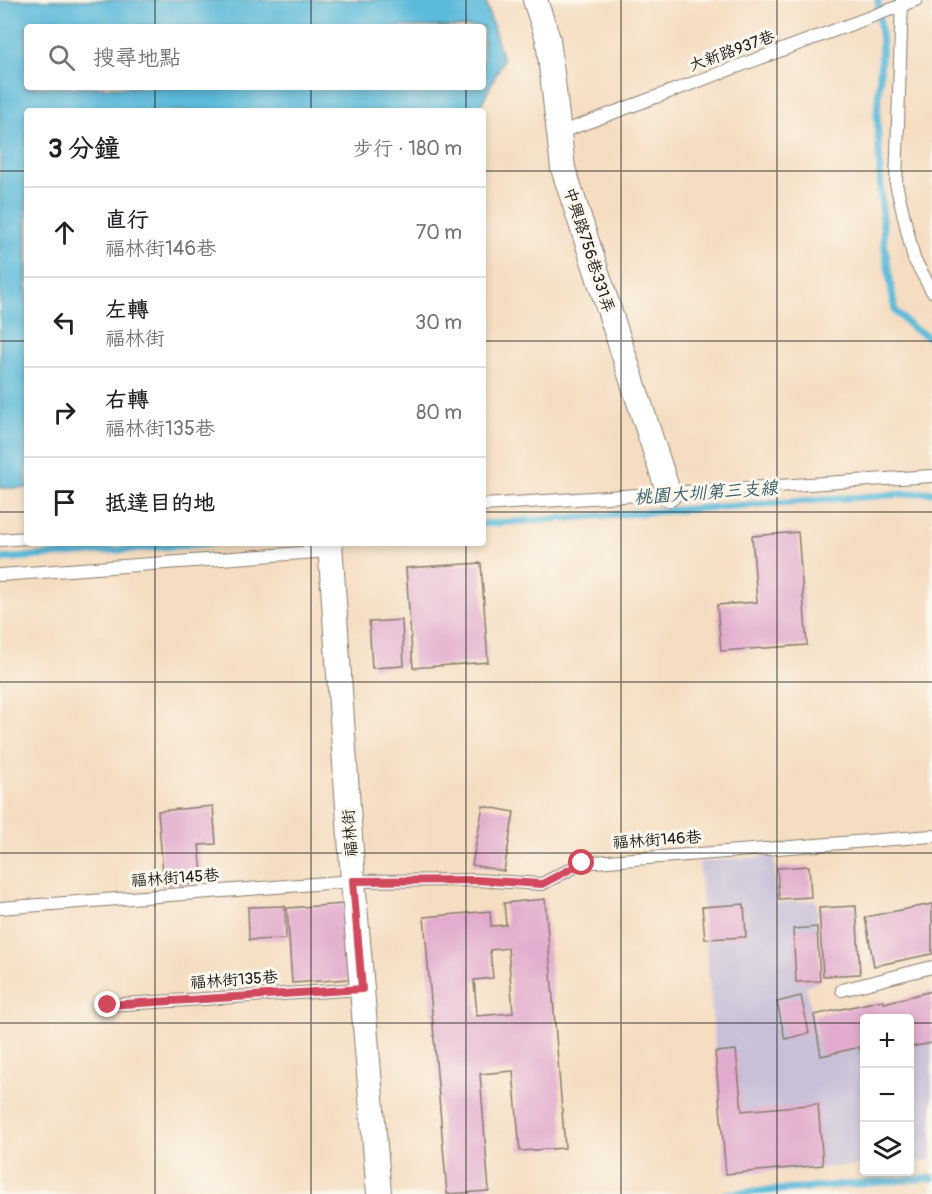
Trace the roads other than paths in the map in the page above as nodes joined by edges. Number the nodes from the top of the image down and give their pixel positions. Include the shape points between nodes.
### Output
1 (536, 0) edge
2 (916, 0) edge
3 (902, 3) edge
4 (559, 133) junction
5 (932, 291) edge
6 (932, 476) edge
7 (669, 494) junction
8 (486, 505) edge
9 (24, 537) edge
10 (0, 540) edge
11 (330, 547) edge
12 (0, 575) edge
13 (932, 837) edge
14 (353, 881) junction
15 (0, 908) edge
16 (932, 967) edge
17 (362, 989) junction
18 (842, 990) dead end
19 (108, 1005) dead end
20 (379, 1194) edge

1 - 4 street, 中興路756巷331弄 via 548,39
2 - 3 lane, 大新路937巷
3 - 4 lane, 大新路937巷
3 - 5 lane via 896,184 914,259
4 - 7 street, 中興路756巷331弄 via 562,168
6 - 7 lane
7 - 8 lane
9 - 10 lane
11 - 12 lane
11 - 14 street, 福林街
13 - 14 lane, 福林街146巷 via 582,863 542,884
14 - 15 lane, 福林街145巷
14 - 17 street, 福林街
16 - 18 lane
17 - 19 lane, 福林街135巷
17 - 20 street, 福林街

